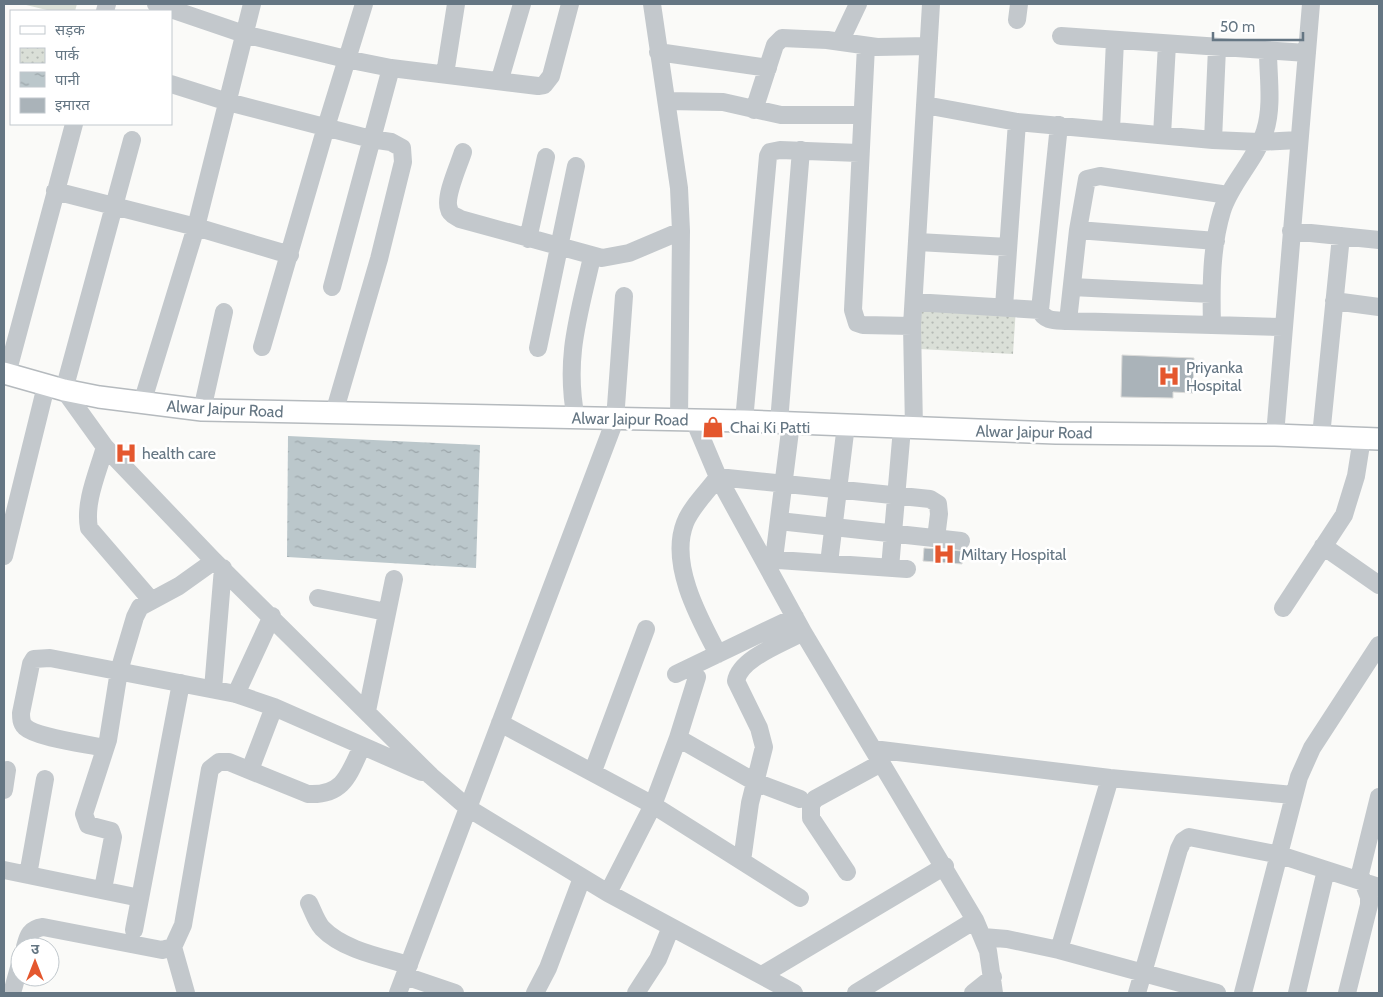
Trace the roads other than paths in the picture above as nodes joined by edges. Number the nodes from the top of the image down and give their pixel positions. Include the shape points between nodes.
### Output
1 (156, 4) edge
2 (252, 4) edge
3 (364, 4) edge
4 (456, 4) edge
5 (522, 4) edge
6 (570, 4) edge
7 (652, 4) edge
8 (858, 4) edge
9 (930, 4) edge
10 (1311, 4) edge
11 (244, 34) junction
12 (1061, 36) dead end
13 (1115, 40) junction
14 (840, 42) junction
15 (1167, 44) junction
16 (866, 46) junction
17 (928, 46) junction
18 (1217, 48) junction
19 (1268, 51) junction
20 (658, 52) junction
21 (1307, 53) junction
22 (346, 59) junction
23 (391, 68) junction
24 (768, 68) junction
25 (445, 74) junction
26 (500, 79) junction
27 (172, 84) edge
28 (228, 102) junction
29 (666, 102) junction
30 (925, 105) junction
31 (754, 110) junction
32 (862, 115) junction
33 (1017, 122) junction
34 (74, 125) edge
35 (1059, 125) junction
36 (326, 127) junction
37 (1111, 130) junction
38 (1162, 135) junction
39 (371, 139) junction
40 (132, 140) dead end
41 (1213, 140) junction
42 (1299, 140) junction
43 (1259, 142) junction
44 (801, 150) junction
45 (463, 152) dead end
46 (860, 153) junction
47 (546, 157) dead end
48 (576, 166) dead end
49 (55, 191) junction
50 (1228, 195) junction
51 (112, 206) junction
52 (196, 227) junction
53 (1078, 230) junction
54 (681, 231) junction
55 (1291, 231) junction
56 (1379, 235) edge
57 (1341, 236) junction
58 (528, 239) junction
59 (1216, 241) junction
60 (918, 242) junction
61 (1008, 247) junction
62 (560, 248) junction
63 (290, 255) junction
64 (592, 257) junction
65 (332, 287) dead end
66 (1072, 287) junction
67 (1211, 294) junction
68 (624, 296) dead end
69 (1334, 301) junction
70 (914, 302) junction
71 (1379, 306) edge
72 (1004, 308) junction
73 (1040, 310) junction
74 (224, 312) dead end
75 (1068, 321) junction
76 (1212, 325) junction
77 (912, 326) junction
78 (1283, 327) junction
79 (262, 348) dead end
80 (538, 348) dead end
81 (5, 373) edge
82 (55, 388) junction
83 (142, 404) junction
84 (202, 410) junction
85 (334, 413) junction
86 (576, 419) junction
87 (615, 420) junction
88 (686, 420) junction
89 (744, 421) junction
90 (785, 423) junction
91 (846, 425) junction
92 (908, 428) junction
93 (1275, 435) junction
94 (1321, 436) junction
95 (1371, 439) edge
96 (105, 447) junction
97 (718, 477) junction
98 (783, 483) junction
99 (838, 488) junction
100 (898, 495) junction
101 (778, 521) junction
102 (833, 527) junction
103 (894, 534) junction
104 (936, 538) junction
105 (961, 541) dead end
106 (1323, 546) junction
107 (4, 556) edge
108 (769, 559) junction
109 (829, 563) junction
110 (219, 564) junction
111 (394, 579) dead end
112 (1379, 585) edge
113 (318, 598) dead end
114 (151, 600) junction
115 (1283, 608) dead end
116 (386, 612) junction
117 (272, 616) junction
118 (799, 625) junction
119 (646, 629) dead end
120 (1379, 645) edge
121 (718, 654) junction
122 (119, 671) junction
123 (676, 674) dead end
124 (697, 677) dead end
125 (181, 683) junction
126 (214, 689) junction
127 (236, 694) junction
128 (274, 707) junction
129 (367, 711) junction
130 (500, 723) junction
131 (678, 738) junction
132 (362, 746) junction
133 (105, 748) junction
134 (877, 756) junction
135 (253, 762) dead end
136 (8, 770) dead end
137 (593, 771) junction
138 (432, 776) junction
139 (1110, 778) junction
140 (45, 779) dead end
141 (755, 782) junction
142 (4, 790) edge
143 (1293, 795) junction
144 (1379, 797) edge
145 (800, 799) dead end
146 (653, 805) junction
147 (468, 808) junction
148 (1375, 828) edge
149 (1280, 855) junction
150 (742, 861) junction
151 (945, 866) junction
152 (4, 870) edge
153 (1326, 870) junction
154 (847, 872) dead end
155 (28, 875) junction
156 (582, 878) junction
157 (1362, 882) junction
158 (1379, 887) edge
159 (103, 890) junction
160 (608, 893) junction
161 (140, 898) junction
162 (800, 898) dead end
163 (309, 903) dead end
164 (975, 920) junction
165 (671, 927) junction
166 (134, 930) dead end
167 (27, 937) edge
168 (983, 937) junction
169 (173, 946) junction
170 (1059, 950) junction
171 (407, 971) junction
172 (1142, 974) junction
173 (762, 975) junction
174 (993, 985) edge
175 (186, 993) edge
176 (398, 993) edge
177 (455, 993) edge
178 (535, 993) edge
179 (636, 993) edge
180 (794, 993) edge
181 (856, 993) edge
182 (973, 993) edge
183 (1137, 993) edge
184 (1217, 993) edge
185 (1243, 993) edge
186 (1296, 993) edge
187 (1347, 993) edge

1 - 11 street
2 - 11 street
3 - 22 street
4 - 25 street
5 - 26 street
6 - 26 street via 547,82 538,86
7 - 20 street
8 - 14 street
9 - 17 street
10 - 21 street
11 - 22 street
11 - 28 street
12 - 13 street
13 - 15 street
13 - 37 street
14 - 16 street
14 - 24 street via 782,38 775,45
15 - 18 street
15 - 38 street
16 - 17 street
16 - 32 street
17 - 30 street
18 - 19 street
18 - 41 street
19 - 21 street
19 - 43 street via 1268,115
20 - 24 street
20 - 29 street
21 - 42 street
22 - 23 street
22 - 36 street
23 - 25 street
23 - 39 street
24 - 31 street
25 - 26 street
27 - 28 street
28 - 36 street
28 - 52 street
29 - 31 street via 723,102
29 - 54 street via 677,168
30 - 33 street
30 - 60 street
31 - 32 street via 780,114
32 - 46 street
33 - 35 street
33 - 61 street
34 - 49 street
35 - 37 street
35 - 73 street
36 - 39 street
36 - 63 street
37 - 38 street
38 - 41 street
39 - 65 street
39 - 85 street via 398,144 402,148 403,162 379,259
40 - 51 street
41 - 43 street
42 - 43 street
42 - 55 street
43 - 50 street
44 - 46 street
44 - 89 street via 775,150 768,156
44 - 90 street
45 - 58 street via 448,209 452,214
46 - 77 street via 855,319 863,325
47 - 58 street
48 - 62 street
49 - 51 street
49 - 81 street
50 - 53 street via 1092,176 1085,183
50 - 59 street
51 - 52 street
51 - 82 street
52 - 63 street
52 - 83 street
53 - 59 street
53 - 66 street
54 - 64 street via 622,256
54 - 88 street
55 - 57 street
55 - 78 street
56 - 57 street
57 - 69 street
58 - 62 street
59 - 67 street
60 - 61 street
60 - 70 street
61 - 72 street
62 - 64 street
62 - 80 street
63 - 79 street
64 - 86 street via 571,351 571,396
66 - 67 street
66 - 75 street
67 - 76 street
68 - 87 street
69 - 71 street
69 - 94 street
70 - 72 street
70 - 77 street
72 - 73 street
73 - 75 street via 1047,319
74 - 84 street
75 - 76 street
76 - 78 street
77 - 92 street
78 - 93 street
81 - 82 main road, Alwar Jaipur Road
82 - 83 main road, Alwar Jaipur Road
82 - 96 street
82 - 107 street
83 - 84 main road, Alwar Jaipur Road
84 - 85 main road, Alwar Jaipur Road
85 - 86 main road, Alwar Jaipur Road
86 - 87 main road, Alwar Jaipur Road
87 - 88 main road, Alwar Jaipur Road
87 - 130 street
88 - 89 main road, Alwar Jaipur Road
88 - 97 street
89 - 90 main road, Alwar Jaipur Road
90 - 91 main road, Alwar Jaipur Road
90 - 98 street
91 - 92 main road, Alwar Jaipur Road
91 - 99 street
92 - 93 main road, Alwar Jaipur Road
92 - 100 street
93 - 94 main road, Alwar Jaipur Road
94 - 95 main road, Alwar Jaipur Road
95 - 106 street via 1344,515
96 - 110 street
96 - 114 street via 90,500 89,528
97 - 98 street
97 - 108 street
97 - 121 street via 685,522 680,538 691,598
98 - 99 street
98 - 101 street
99 - 100 street
99 - 102 street
100 - 103 street
100 - 104 street via 930,499 938,504
101 - 102 street
101 - 108 street
102 - 103 street
102 - 109 street
103 - 104 street
103 - 109 street via 899,568
104 - 105 street
106 - 112 street
106 - 115 street
108 - 109 street
108 - 118 street
110 - 114 street
110 - 117 street
110 - 126 street
111 - 116 street
113 - 116 street
114 - 122 street via 140,607 135,617
116 - 129 street
117 - 127 street
117 - 129 street
118 - 121 street
118 - 134 street
118 - 141 street via 737,672 736,681 759,728 764,747
119 - 137 street
120 - 143 street via 1312,748
121 - 123 street
122 - 125 street
122 - 133 street
122 - 133 street via 50,658 34,659 21,712 24,727 32,731
124 - 131 street
125 - 126 street
125 - 161 street
126 - 127 street
127 - 128 street
128 - 132 street
128 - 135 street
129 - 138 street
130 - 137 street
130 - 147 street
131 - 141 street
131 - 146 street
132 - 138 street
132 - 169 street via 342,785 322,795 308,794 229,762 218,762 210,769 183,925
133 - 159 street via 84,814 88,825 111,831
134 - 139 street
134 - 151 street
134 - 154 street via 811,804 811,818
136 - 142 street
137 - 146 street
138 - 147 street
139 - 143 street
139 - 170 street
140 - 155 street
141 - 145 street
141 - 150 street
143 - 149 street
144 - 148 street
146 - 150 street
146 - 160 street
147 - 156 street
147 - 171 street
148 - 157 street via 1362,863
149 - 153 street
149 - 172 street via 1196,837 1182,841
149 - 185 street
150 - 162 street
151 - 164 street
151 - 173 street
152 - 155 street
153 - 157 street
153 - 186 street
155 - 159 street
156 - 160 street
156 - 178 street via 548,968
157 - 158 street
157 - 187 street via 1369,904
159 - 161 street
160 - 165 street
161 - 166 street
163 - 171 street via 322,928 332,935
164 - 168 street
164 - 181 street
165 - 173 street
165 - 179 street via 658,959
167 - 169 street via 34,928 43,927 162,950
168 - 170 street
168 - 174 street
169 - 175 street
170 - 172 street
171 - 176 street
171 - 177 street
172 - 183 street
172 - 184 street
173 - 180 street
174 - 182 street

